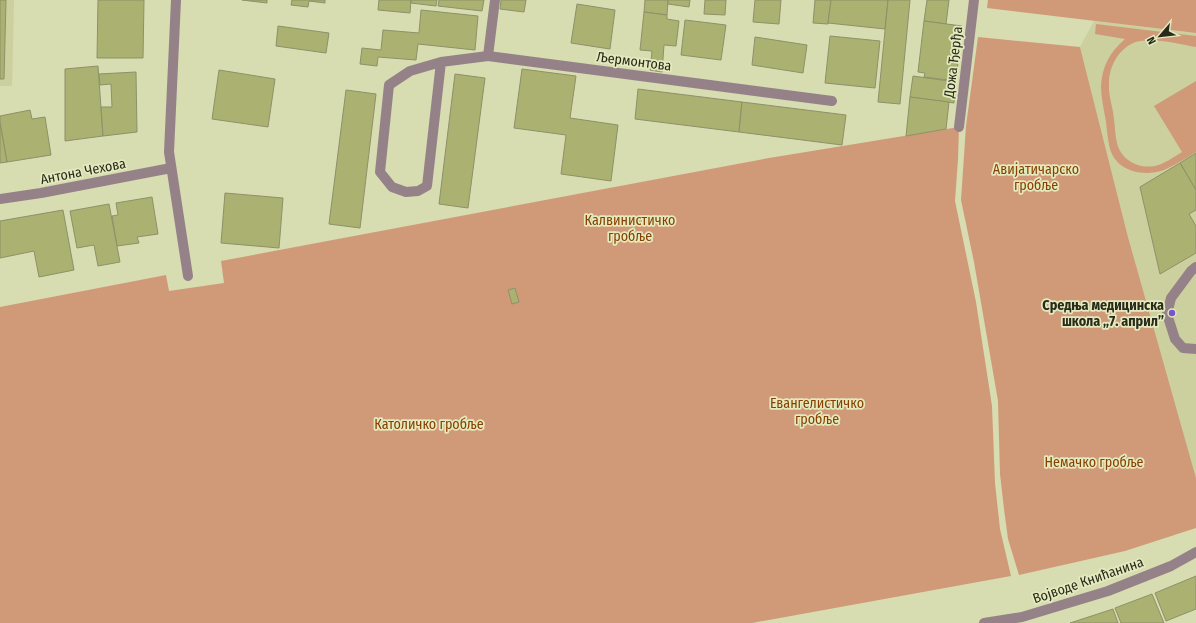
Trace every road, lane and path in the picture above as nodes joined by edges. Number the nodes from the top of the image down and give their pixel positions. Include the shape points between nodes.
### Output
1 (176, 0) edge
2 (495, 0) edge
3 (974, 0) edge
4 (488, 56) junction
5 (441, 62) junction
6 (832, 101) dead end
7 (959, 127) dead end
8 (171, 168) junction
9 (0, 199) edge
10 (1196, 267) edge
11 (188, 276) dead end
12 (1196, 349) edge
13 (1196, 552) edge
14 (1023, 620) edge
15 (984, 623) edge

1 - 8 street via 169,152
2 - 4 street
3 - 7 street, Дожа Ђерђа
4 - 5 street, Љермонтова
4 - 6 street, Љермонтова
5 - 5 street, Љермонтова via 410,71 388,85 380,172 392,187 406,192 418,191 427,186
8 - 9 street, Антона Чехова
8 - 11 street
10 - 12 street via 1171,298 1167,314 1175,339 1183,348
13 - 14 street, Војводе Книћанина via 1171,566 1108,591
14 - 15 street, Војводе Книћанина

